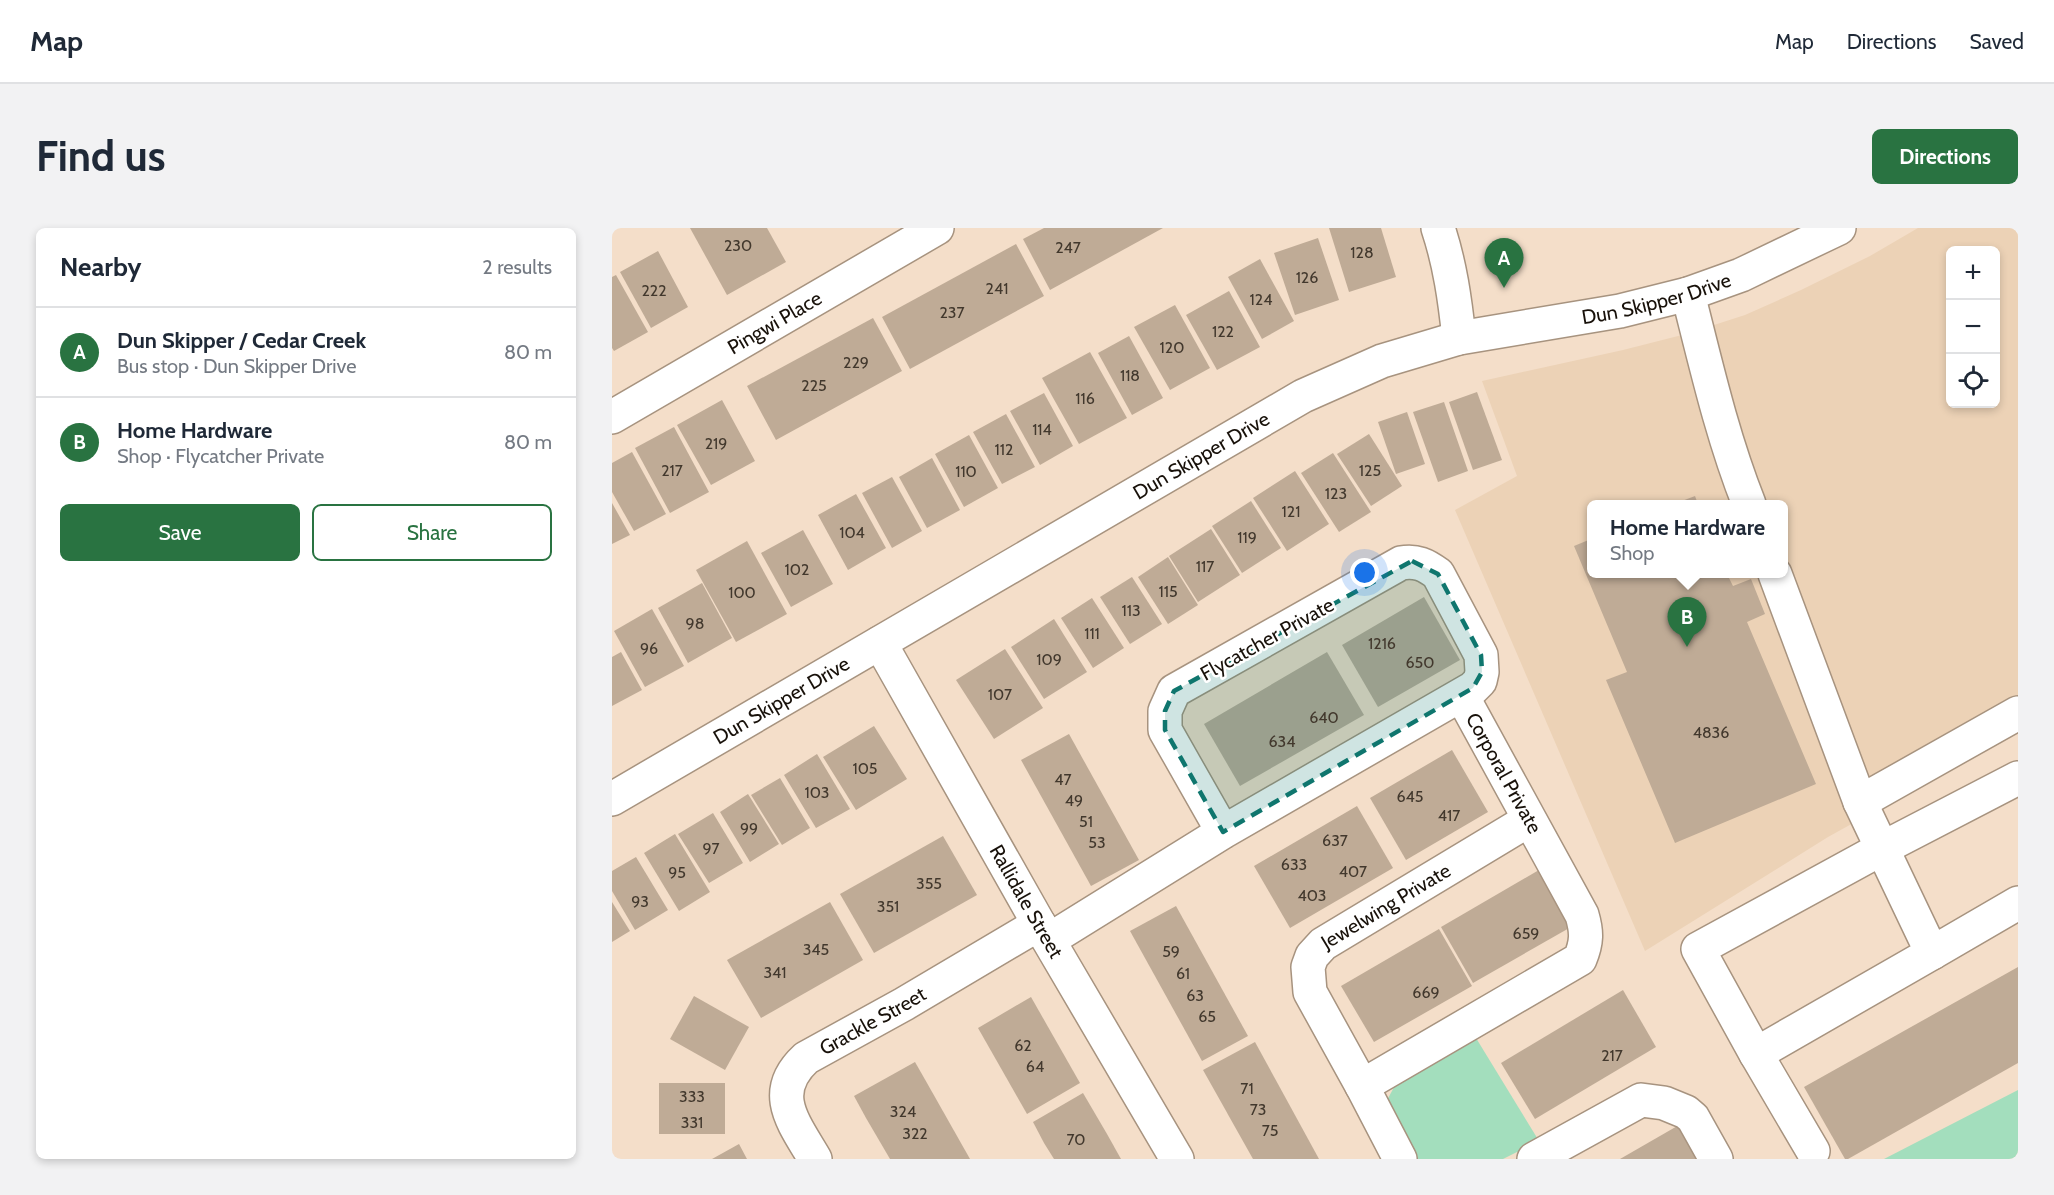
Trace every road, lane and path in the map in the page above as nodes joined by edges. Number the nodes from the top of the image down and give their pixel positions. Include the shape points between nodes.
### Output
1 (937, 228) edge
2 (1438, 228) edge
3 (1839, 228) edge
4 (1688, 294) junction
5 (1458, 338) junction
6 (612, 417) edge
7 (1747, 500) edge
8 (1777, 578) edge
9 (880, 643) junction
10 (1462, 696) junction
11 (2018, 713) edge
12 (2018, 778) edge
13 (612, 799) edge
14 (1860, 802) junction
15 (1529, 820) junction
16 (1223, 832) junction
17 (1881, 849) junction
18 (2018, 903) edge
19 (1044, 932) junction
20 (1932, 953) junction
21 (1756, 1054) junction
22 (1362, 1086) junction
23 (1814, 1151) dead end
24 (1395, 1158) edge
25 (815, 1159) edge
26 (1177, 1159) edge
27 (1534, 1159) edge
28 (1716, 1159) edge

1 - 6 street, Pingwi Place
2 - 5 street via 1446,254
3 - 4 street, Dun Skipper Drive via 1741,275
4 - 5 street, Dun Skipper Drive via 1620,311
4 - 7 street via 1717,407
5 - 9 street, Dun Skipper Drive via 1382,361 1303,396
8 - 14 street
9 - 13 street, Dun Skipper Drive
9 - 19 street, Rallidale Street
10 - 15 street, Corporal Private
10 - 16 street, Corporal Private
10 - 16 street, Flycatcher Private via 1480,681 1481,655 1438,574 1412,561 1401,563 1174,691 1165,711 1165,730
11 - 14 street
12 - 17 street
14 - 17 street
15 - 22 street, Jewelwing Private via 1323,944 1312,956 1308,967 1310,992
15 - 22 street, Corporal Private via 1582,915 1587,940 1580,959
16 - 19 street, Corporal Private
17 - 20 street
17 - 21 street via 1698,949
18 - 20 street
19 - 25 street, Grackle Street via 904,1004 806,1058 795,1068 786,1100
19 - 26 street, Rallidale Street
20 - 21 street
21 - 23 street
22 - 24 street, Jewelwing Private
27 - 28 street via 1641,1100 1664,1103 1686,1112

